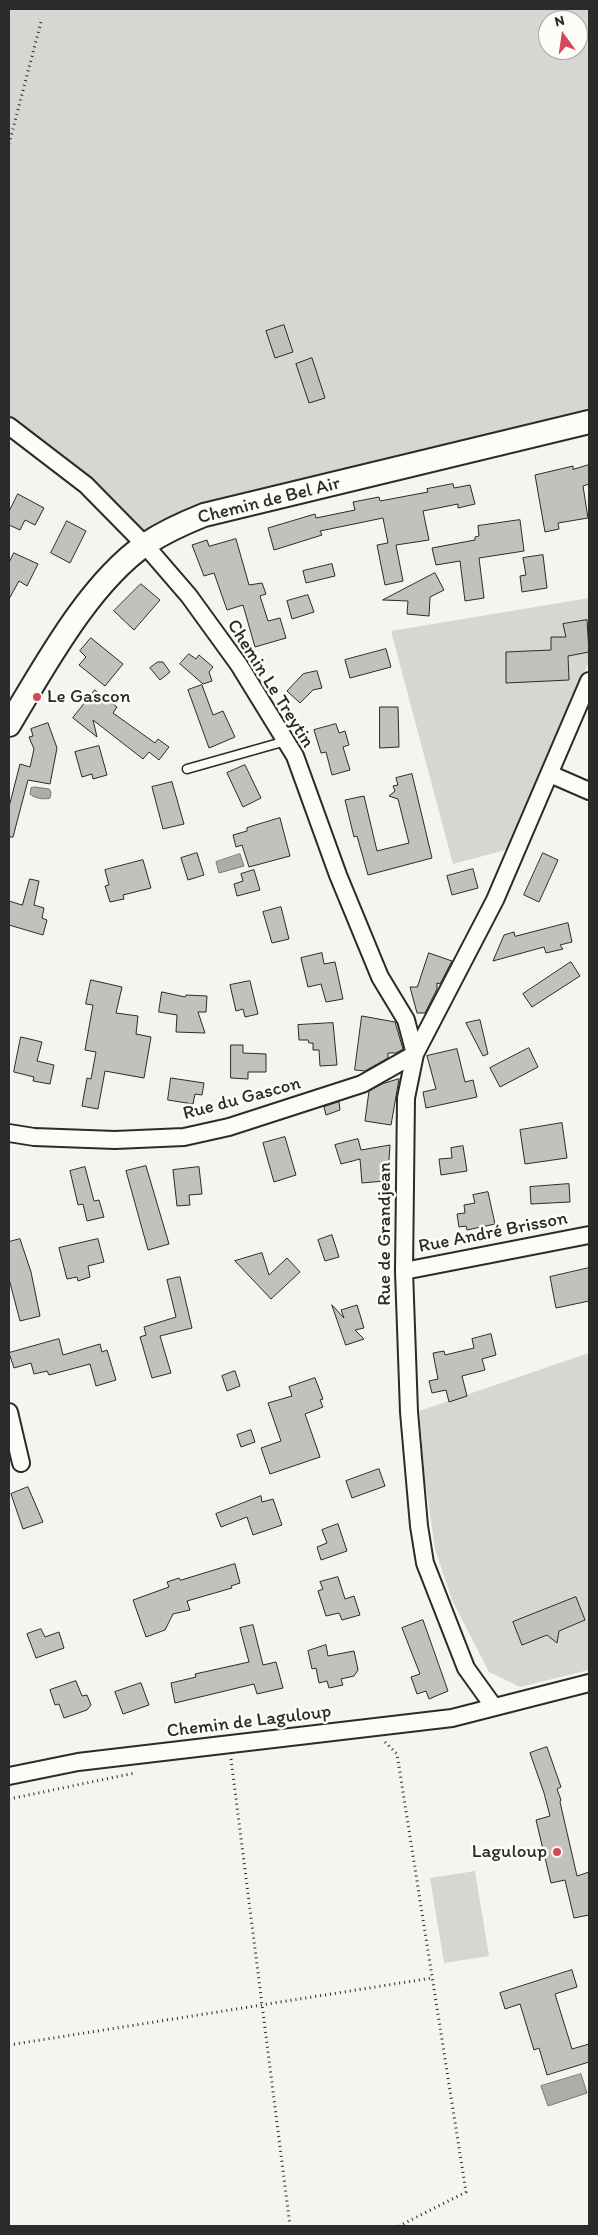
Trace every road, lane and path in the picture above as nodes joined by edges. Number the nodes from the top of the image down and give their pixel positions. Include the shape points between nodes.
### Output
1 (41, 22) dead end
2 (9, 144) edge
3 (589, 422) edge
4 (9, 426) edge
5 (145, 544) junction
6 (589, 681) edge
7 (9, 725) edge
8 (286, 742) junction
9 (187, 769) dead end
10 (550, 774) junction
11 (589, 791) edge
12 (415, 1054) junction
13 (9, 1133) edge
14 (589, 1235) edge
15 (404, 1271) junction
16 (9, 1412) edge
17 (21, 1463) dead end
18 (589, 1683) edge
19 (494, 1707) junction
20 (375, 1743) dead end
21 (241, 1758) dead end
22 (231, 1759) junction
23 (223, 1760) dead end
24 (143, 1771) dead end
25 (9, 1776) edge
26 (9, 1799) edge
27 (432, 1978) junction
28 (264, 2005) junction
29 (9, 2045) edge
30 (290, 2226) edge
31 (399, 2226) edge

1 - 2 path
3 - 5 street, Chemin de Bel Air via 204,515
4 - 5 street, Chemin Le Treytin via 86,485
5 - 7 street, Chemin de Bel Air via 114,573 70,626
5 - 8 street, Chemin Le Treytin via 189,596
6 - 10 street, Rue de Grandjean
8 - 9 lane
8 - 12 street, Chemin Le Treytin via 380,977 406,1020
10 - 11 street
10 - 12 street, Rue de Grandjean via 495,900
12 - 13 street, Rue du Gascon via 362,1084 229,1128 184,1136 115,1140
12 - 15 street, Rue de Grandjean via 406,1098
14 - 15 street, Rue André Brisson
15 - 19 street, Rue de Grandjean via 409,1412 425,1563 466,1668
16 - 17 street
18 - 19 street, Chemin de Laguloup
19 - 25 street, Chemin de Laguloup via 452,1718 78,1762
20 - 27 path via 385,1742 397,1754
21 - 22 path
22 - 23 path
22 - 28 path
24 - 26 path
27 - 28 path
27 - 31 path via 466,2192
28 - 29 path
28 - 30 path

